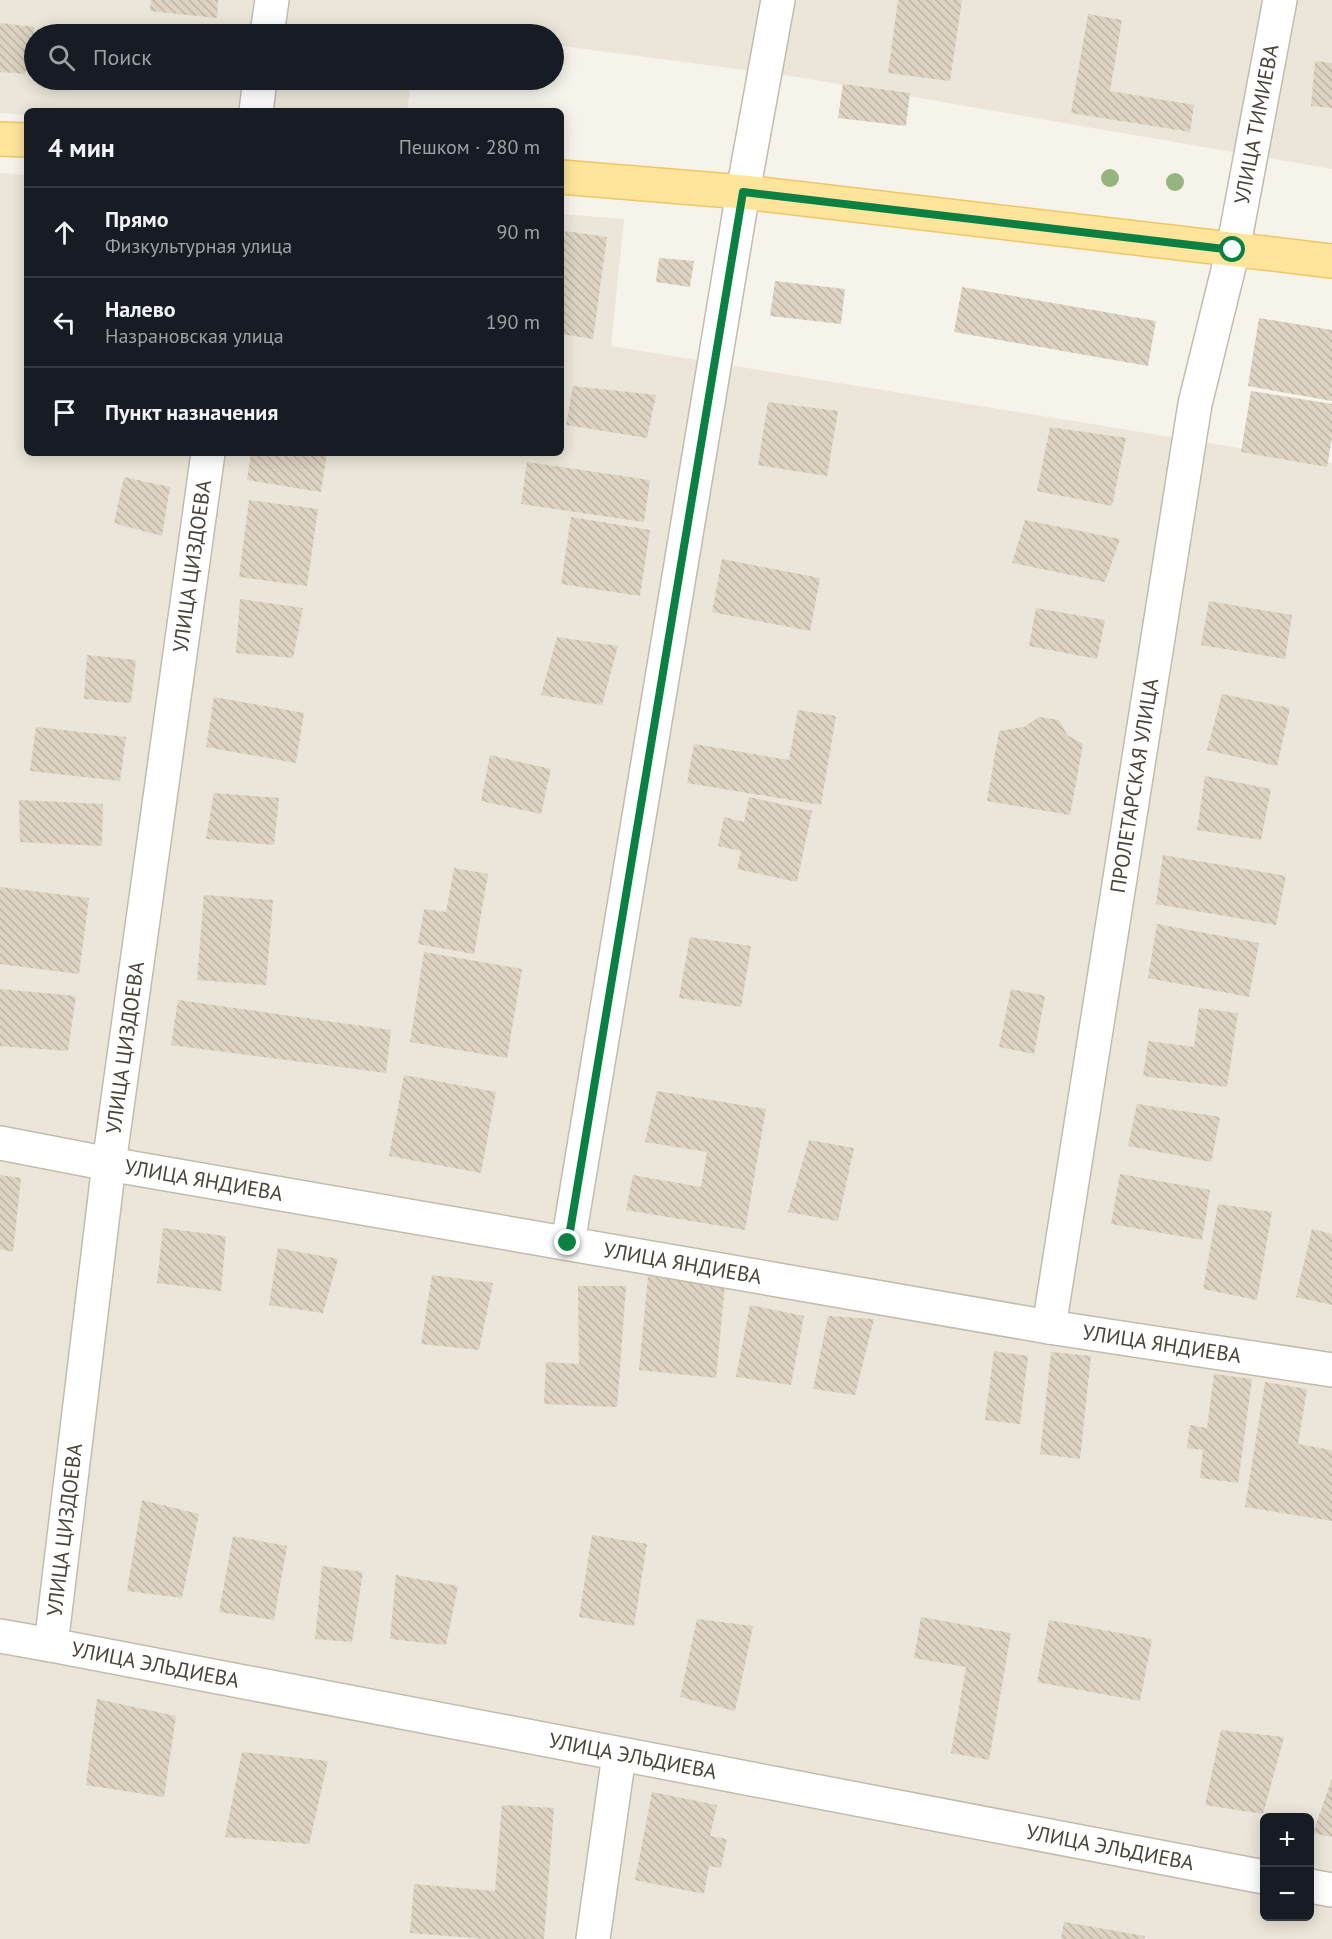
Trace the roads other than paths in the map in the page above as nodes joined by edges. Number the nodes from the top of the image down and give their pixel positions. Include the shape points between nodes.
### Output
1 (272, 0) edge
2 (777, 0) edge
3 (1280, 0) edge
4 (268, 24) edge
5 (259, 90) edge
6 (256, 108) edge
7 (0, 139) edge
8 (24, 140) edge
9 (564, 177) edge
10 (743, 192) junction
11 (1233, 250) junction
12 (1332, 261) edge
13 (208, 456) edge
14 (0, 1143) edge
15 (109, 1164) junction
16 (568, 1243) junction
17 (1049, 1326) junction
18 (1332, 1370) edge
19 (0, 1636) edge
20 (51, 1645) junction
21 (619, 1755) junction
22 (1260, 1876) edge
23 (1314, 1887) edge
24 (1332, 1890) edge
25 (593, 1939) edge

1 - 4 street
2 - 10 street
3 - 11 street, УЛИЦА ТИМИЕВА
5 - 6 street
7 - 8 main road
9 - 10 main road
10 - 11 main road
10 - 16 street
11 - 12 main road
11 - 17 street, ПРОЛЕТАРСКАЯ УЛИЦА via 1195,404
13 - 15 street, УЛИЦА ЦИЗДОЕВА
14 - 15 street, УЛИЦА ЯНДИЕВА
15 - 16 street, УЛИЦА ЯНДИЕВА
15 - 20 street, УЛИЦА ЦИЗДОЕВА
16 - 17 street, УЛИЦА ЯНДИЕВА
17 - 18 street, УЛИЦА ЯНДИЕВА
19 - 20 street, УЛИЦА ЭЛЬДИЕВА
20 - 21 street, УЛИЦА ЭЛЬДИЕВА
21 - 22 street, УЛИЦА ЭЛЬДИЕВА
21 - 25 street
23 - 24 street

